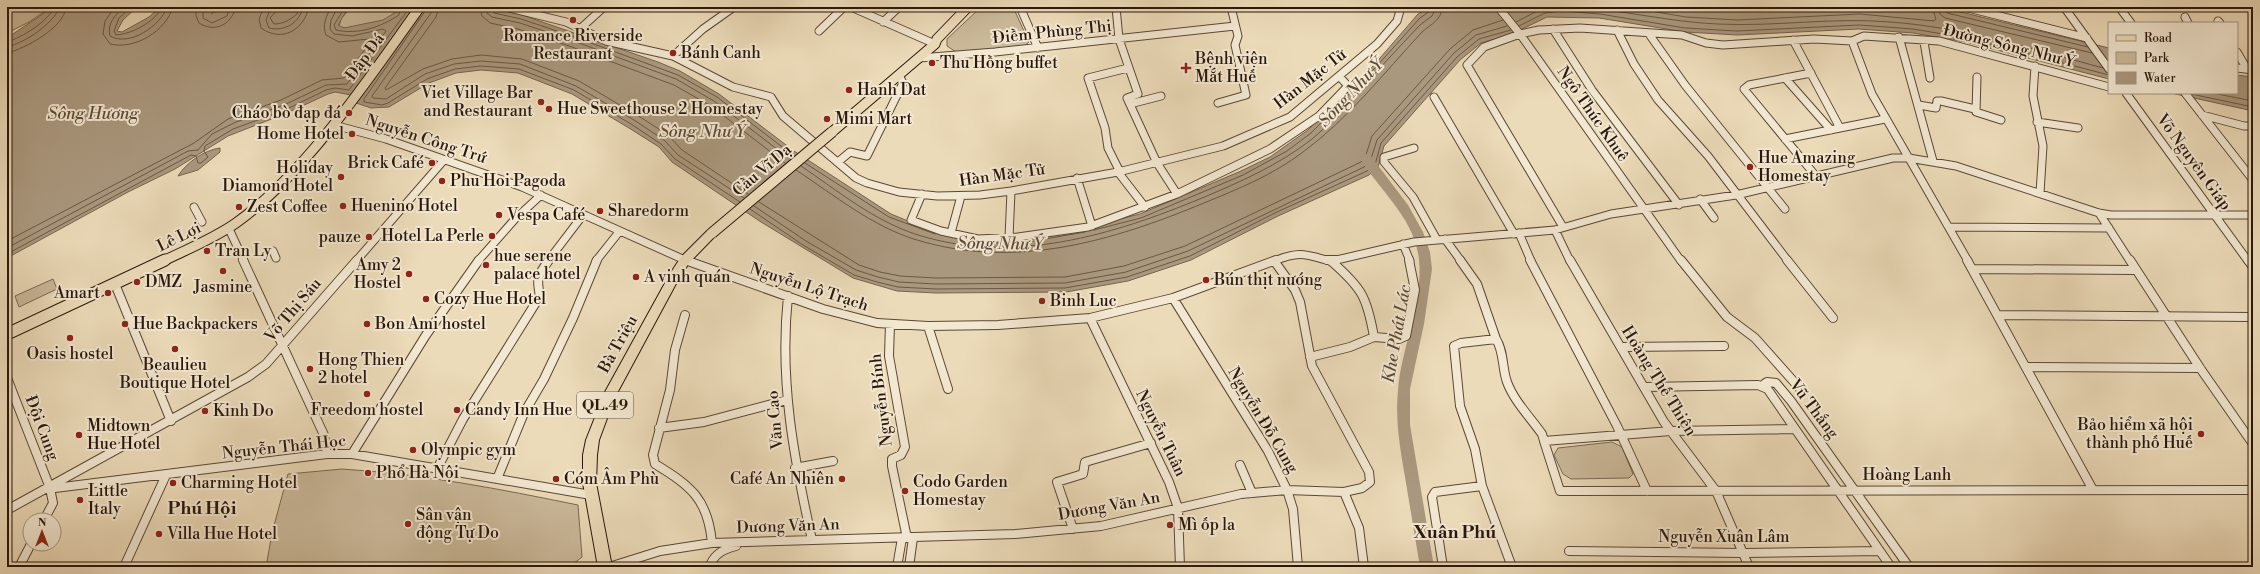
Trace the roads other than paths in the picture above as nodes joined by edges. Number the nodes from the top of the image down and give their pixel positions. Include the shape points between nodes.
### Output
1 (420, 7) edge
2 (505, 7) edge
3 (604, 7) edge
4 (734, 7) edge
5 (844, 7) edge
6 (851, 7) edge
7 (900, 7) edge
8 (968, 7) edge
9 (976, 7) edge
10 (1020, 7) edge
11 (1116, 7) edge
12 (1231, 7) edge
13 (1401, 7) edge
14 (1498, 7) edge
15 (1964, 7) edge
16 (2064, 7) edge
17 (2118, 7) edge
18 (883, 22) junction
19 (2130, 22) edge
20 (1235, 26) junction
21 (581, 28) junction
22 (1553, 29) junction
23 (1617, 30) junction
24 (819, 31) dead end
25 (1519, 33) junction
26 (1649, 34) junction
27 (1900, 37) junction
28 (1119, 39) junction
29 (1793, 40) junction
30 (2088, 40) junction
31 (1852, 41) junction
32 (1924, 42) junction
33 (935, 44) junction
34 (1038, 48) junction
35 (2238, 53) edge
36 (674, 56) junction
37 (919, 58) junction
38 (2035, 66) junction
39 (1128, 68) junction
40 (2108, 68) edge
41 (2238, 68) edge
42 (2250, 70) edge
43 (1811, 73) junction
44 (899, 75) junction
45 (1340, 76) junction
46 (1977, 77) dead end
47 (1785, 78) junction
48 (1930, 78) dead end
49 (2108, 86) edge
50 (2127, 94) edge
51 (2186, 94) edge
52 (1161, 96) dead end
53 (1434, 97) dead end
54 (1128, 101) junction
55 (1218, 103) dead end
56 (1919, 105) junction
57 (1975, 109) junction
58 (2202, 115) junction
59 (1885, 119) junction
60 (2000, 120) dead end
61 (2037, 122) junction
62 (334, 124) junction
63 (2253, 126) edge
64 (1840, 128) junction
65 (2078, 128) dead end
66 (1831, 130) junction
67 (832, 132) joint
68 (1785, 139) junction
69 (1414, 148) dead end
70 (1909, 158) junction
71 (444, 160) junction
72 (1933, 161) junction
73 (838, 162) junction
74 (1157, 163) junction
75 (1119, 172) junction
76 (1815, 175) junction
77 (1077, 178) junction
78 (2253, 180) edge
79 (1766, 188) junction
80 (1012, 192) junction
81 (2040, 193) junction
82 (922, 194) junction
83 (1177, 194) junction
84 (542, 195) junction
85 (1736, 195) junction
86 (961, 196) junction
87 (1700, 199) junction
88 (1679, 205) junction
89 (194, 207) dead end
90 (1145, 207) junction
91 (1785, 209) dead end
92 (1642, 210) junction
93 (2099, 213) junction
94 (583, 215) junction
95 (2253, 215) edge
96 (2216, 216) junction
97 (1714, 218) dead end
98 (202, 222) dead end
99 (1092, 226) junction
100 (1949, 227) junction
101 (2109, 228) junction
102 (229, 229) junction
103 (1559, 229) junction
104 (619, 232) junction
105 (951, 233) junction
106 (1516, 234) junction
107 (1009, 238) junction
108 (1438, 240) junction
109 (1403, 244) junction
110 (685, 260) junction
111 (1331, 261) junction
112 (1275, 262) junction
113 (2253, 267) edge
114 (1972, 269) junction
115 (2136, 270) junction
116 (116, 284) junction
117 (788, 296) junction
118 (1173, 298) junction
119 (685, 315) dead end
120 (1998, 315) junction
121 (2166, 316) junction
122 (2253, 317) edge
123 (1090, 318) junction
124 (1833, 318) dead end
125 (890, 324) junction
126 (928, 326) junction
127 (7, 334) edge
128 (1374, 337) junction
129 (1496, 339) junction
130 (284, 345) junction
131 (1724, 346) dead end
132 (1621, 347) junction
133 (1310, 357) junction
134 (2026, 367) junction
135 (2200, 368) junction
136 (7, 378) edge
137 (1644, 387) junction
138 (1765, 388) junction
139 (948, 389) dead end
140 (1803, 392) dead end
141 (787, 400) junction
142 (171, 421) junction
143 (659, 428) junction
144 (1794, 429) junction
145 (1671, 431) junction
146 (1622, 435) junction
147 (1544, 441) junction
148 (1151, 443) junction
149 (2253, 444) edge
150 (327, 454) junction
151 (352, 454) junction
152 (833, 461) dead end
153 (1240, 465) dead end
154 (795, 468) junction
155 (437, 469) junction
156 (166, 475) junction
157 (497, 479) junction
158 (1482, 486) junction
159 (50, 488) junction
160 (1287, 490) junction
161 (1836, 490) junction
162 (1854, 490) junction
163 (2093, 490) junction
164 (2253, 490) edge
165 (1647, 491) junction
166 (1716, 491) junction
167 (1344, 492) junction
168 (1252, 493) junction
169 (591, 495) junction
170 (1178, 508) junction
171 (7, 510) edge
172 (48, 512) edge
173 (1073, 529) junction
174 (907, 538) junction
175 (812, 540) junction
176 (752, 542) junction
177 (712, 543) junction
178 (1879, 550) junction
179 (1569, 551) dead end
180 (27, 552) edge
181 (1745, 553) junction
182 (19, 567) edge
183 (124, 567) edge
184 (605, 567) edge
185 (609, 567) edge
186 (710, 567) edge
187 (897, 567) edge
188 (909, 567) edge
189 (1180, 567) edge
190 (1298, 567) edge
191 (1364, 567) edge
192 (1443, 567) edge
193 (1512, 567) edge
194 (1749, 567) edge
195 (1891, 567) edge
196 (1909, 567) edge

1 - 62 main road, Đập Đá
2 - 21 street, Hàn Mặc Tử
3 - 21 street
4 - 36 street via 703,29
5 - 24 street
6 - 18 street
7 - 18 street
8 - 33 main road, QL.49
9 - 33 main road, QL.49 via 942,42
10 - 34 street
11 - 28 street
12 - 20 street
13 - 45 street, Hàn Mặc Tử via 1397,21 1377,44
14 - 25 street, Ngô Thúc Khuê
15 - 30 street
16 - 30 street
17 - 19 street
18 - 33 street
20 - 28 street, Điềm Phùng Thị
20 - 55 street via 1238,36 1234,45 1246,95
21 - 36 street, Hàn Mặc Tử via 606,41
22 - 23 street, Đường Sông Như Ý
22 - 25 street, Đường Sông Như Ý
22 - 88 street via 1592,90
23 - 26 street, Đường Sông Như Ý
23 - 85 street via 1634,64 1658,100 1708,156
25 - 92 street, Ngô Thúc Khuê
25 - 103 street, Hoàng Thế Thiện via 1484,48 1467,65
26 - 29 street, Đường Sông Như Ý via 1682,35 1706,43 1723,45
26 - 79 street via 1685,85
27 - 31 street, Đường Sông Như Ý via 1864,36
27 - 32 street, Đường Sông Như Ý
27 - 56 street
28 - 34 street, Điềm Phùng Thị
28 - 39 street
29 - 31 street, Đường Sông Như Ý
29 - 43 street
30 - 40 street
31 - 59 street via 1872,94
32 - 38 street, Đường Sông Như Ý via 1939,41
32 - 48 street
33 - 37 main road, QL.49
34 - 37 street, Điềm Phùng Thị
35 - 42 street
36 - 73 street, Hàn Mặc Tử via 733,87 770,97 783,116
37 - 44 main road, QL.49
38 - 49 street, Đường Sông Như Ý
38 - 61 street via 2033,96
39 - 54 street via 1138,94
39 - 75 street via 1088,78 1105,128 1108,148
41 - 42 street
43 - 47 street
43 - 64 street
44 - 67 main road, QL.49
44 - 73 street via 903,83 867,156 850,152
45 - 74 street, Hàn Mặc Tử via 1290,117 1223,146
45 - 83 street via 1348,86 1319,116 1298,132 1264,152
46 - 57 street via 1978,101
47 - 66 street
47 - 68 street via 1749,85 1744,89
50 - 96 street, Võ Nguyên Giáp
51 - 58 street
52 - 54 street
53 - 106 street
54 - 74 street
56 - 57 street via 1936,108 1937,101 1941,100
56 - 72 street
57 - 60 street via 1980,115
58 - 63 street
58 - 78 street
59 - 64 street
59 - 70 street
61 - 65 street
61 - 81 street via 2043,146
62 - 71 street, Nguyễn Công Trứ
62 - 102 main road, Lê Lợi via 265,200
64 - 66 street
66 - 68 street
67 - 110 highway, Cầu Vĩ Dạ / QL.49, bridge via 712,233
68 - 76 street
69 - 108 street via 1387,156 1384,162 1413,197
70 - 72 street
70 - 76 street via 1870,162
70 - 100 street
71 - 84 street, Nguyễn Công Trứ
71 - 130 street, Võ Thị Sáu
72 - 81 street via 1976,171
73 - 82 street, Hàn Mặc Tử via 856,178 868,183
74 - 75 street, Hàn Mặc Tử
74 - 83 street
75 - 77 street, Hàn Mặc Tử
75 - 90 street
76 - 79 street
77 - 80 street, Hàn Mặc Tử
77 - 99 street
79 - 85 street
79 - 91 street
80 - 86 street, Hàn Mặc Tử
80 - 107 street
81 - 93 street
82 - 86 street, Hàn Mặc Tử
82 - 105 street via 911,220
83 - 90 street
84 - 94 street, Nguyễn Công Trứ
84 - 151 street via 515,219 474,265 426,335
85 - 87 street
85 - 124 street
86 - 105 street
87 - 88 street
87 - 97 street
88 - 92 street
89 - 98 street
90 - 99 street
92 - 103 street via 1611,214
92 - 140 street, Ngô Thúc Khuê via 1727,317 1755,338
93 - 96 street via 2136,216
93 - 101 street
94 - 104 street, Nguyễn Công Trứ
94 - 155 street via 544,265 536,281 540,296 463,419
95 - 96 street
96 - 113 street, Võ Nguyên Giáp
99 - 107 street
100 - 101 street
100 - 114 street
101 - 115 street
102 - 116 main road, Lê Lợi
102 - 130 street
103 - 106 street
103 - 132 street, Hoàng Thế Thiện via 1580,280
104 - 110 street, Nguyễn Công Trứ
104 - 157 street via 601,252 593,266 544,379 524,413
105 - 107 street via 978,239
106 - 108 street
106 - 146 street
108 - 109 street
108 - 129 street via 1476,284
109 - 111 street
109 - 128 street via 1413,268 1415,281 1414,308 1406,336 1399,339
110 - 117 street, Nguyễn Lộ Trạch
110 - 169 highway, Bà Triệu / QL.49 via 608,398 597,424 589,471
111 - 112 street, Nguyễn Lộ Trạch via 1302,253 1292,254
111 - 128 street via 1356,282 1365,296
112 - 118 street, Nguyễn Lộ Trạch
112 - 133 street, Dương Văn An via 1295,290 1300,302
114 - 115 street
114 - 120 street
115 - 121 street
116 - 127 main road, Lê Lợi
116 - 142 street
117 - 125 street, Nguyễn Lộ Trạch via 849,317
117 - 141 street, Văn Cao via 784,348
118 - 123 street, Nguyễn Lộ Trạch
118 - 160 street, Nguyễn Đỗ Cung via 1268,451
119 - 143 street via 675,350 670,390
120 - 121 street
120 - 134 street
121 - 122 street
121 - 135 street
123 - 126 street, Nguyễn Lộ Trạch via 998,325
123 - 148 street, Nguyễn Tuân
125 - 126 street, Nguyễn Lộ Trạch
125 - 174 street, Nguyễn Bính via 890,356 905,447 901,454 892,459 892,466
126 - 139 street
128 - 133 street via 1350,347
129 - 147 street via 1500,345 1511,392 1542,434
129 - 158 street via 1454,346 1460,406 1475,449
130 - 142 street, Võ Thị Sáu via 266,364 248,377
130 - 150 street via 296,378 324,435
131 - 132 street
132 - 137 street, Hoàng Thế Thiện
133 - 167 street, Dương Văn An via 1312,366 1369,472 1370,482 1362,488
134 - 135 street
134 - 163 street
135 - 149 street
136 - 159 street, Đội Cung
137 - 138 street
137 - 145 street, Hoàng Thế Thiện
138 - 144 street, Vũ Thắng
138 - 162 street, Vũ Thắng via 1764,384 1769,381 1776,383 1783,391
141 - 143 street via 704,422
141 - 154 street, Văn Cao
142 - 159 street, Võ Thị Sáu
143 - 177 street via 654,450 655,464 689,487 706,507 712,526
144 - 145 street
144 - 161 street, Vũ Thắng
145 - 146 street
145 - 166 street, Hoàng Thế Thiện
146 - 147 street
146 - 165 street
147 - 165 street, Hoàng Lanh via 1560,491
148 - 170 street, Nguyễn Tuân
148 - 173 street via 1085,462 1083,474 1057,482
150 - 151 street, Nguyễn Thái Học
150 - 156 street, Nguyễn Thái Học
151 - 155 street, Nguyễn Thái Học
152 - 154 street
153 - 168 street
154 - 175 street, Văn Cao
155 - 157 street, Nguyễn Thái Học
156 - 159 street, Nguyễn Thái Học
156 - 183 street
157 - 169 street, Nguyễn Thái Học
158 - 192 street via 1436,492 1432,497
158 - 193 street
159 - 171 street, Võ Thị Sáu
159 - 172 street, Đội Cung via 53,503
160 - 167 street, Dương Văn An
160 - 168 street, Dương Văn An
160 - 190 street, Nguyễn Đỗ Cung via 1293,509
161 - 162 street, Hoàng Lanh
161 - 166 street, Hoàng Lanh
161 - 178 street, Vũ Thắng
162 - 163 street, Hoàng Lanh
162 - 196 street, Vũ Thắng
163 - 164 street, Hoàng Lanh
165 - 166 street, Hoàng Lanh
166 - 181 street, Hoàng Thế Thiện
167 - 191 street via 1355,514
168 - 170 street, Dương Văn An
169 - 184 highway, Bà Triệu / QL.49
170 - 173 street, Dương Văn An via 1101,526
170 - 189 street, Nguyễn Tuân
173 - 174 street, Dương Văn An
174 - 175 street, Dương Văn An
174 - 187 street
174 - 188 street
175 - 176 street, Dương Văn An
176 - 177 street, Dương Văn An
176 - 186 street via 720,551 710,562
177 - 185 street, Dương Văn An via 671,548
178 - 181 street, Nguyễn Xuân Lâm
178 - 195 street, Vũ Thắng
179 - 181 street, Nguyễn Xuân Lâm
180 - 182 street
181 - 194 street, Hoàng Thế Thiện

